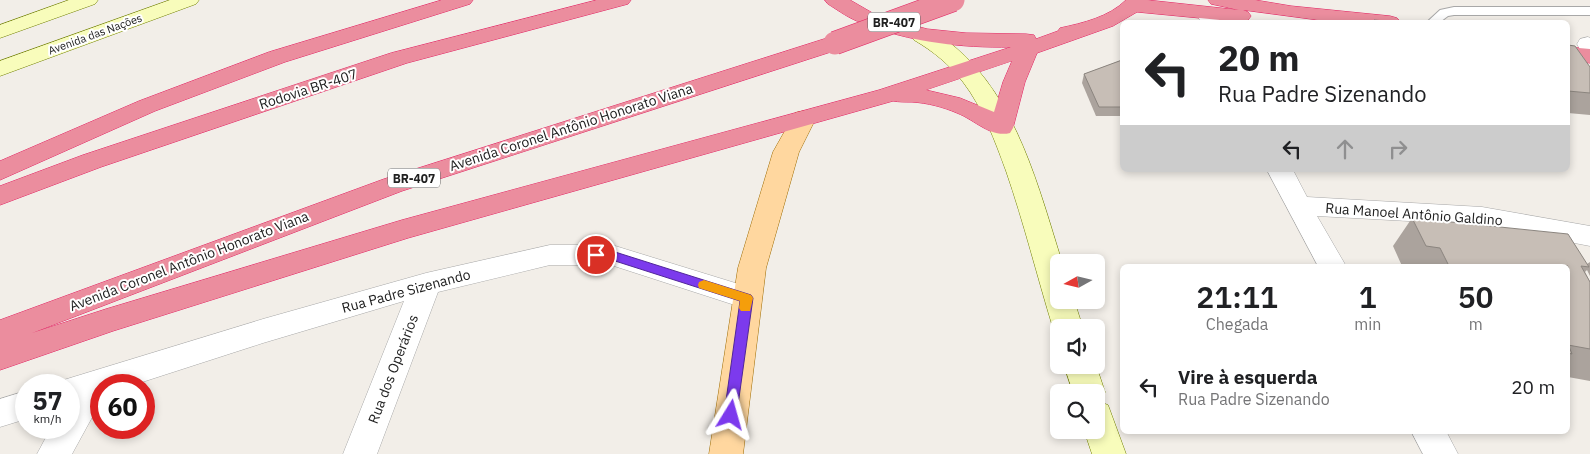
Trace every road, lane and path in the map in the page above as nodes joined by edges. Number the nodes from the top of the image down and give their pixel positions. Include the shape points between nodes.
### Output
1 (88, 0) edge
2 (189, 0) edge
3 (463, 0) edge
4 (621, 0) edge
5 (835, 0) edge
6 (953, 0) edge
7 (1135, 3) edge
8 (1590, 11) edge
9 (1212, 12) edge
10 (1279, 20) edge
11 (1370, 20) edge
12 (1435, 20) edge
13 (1087, 30) junction
14 (0, 32) edge
15 (922, 35) junction
16 (1585, 47) edge
17 (1028, 49) junction
18 (1570, 53) edge
19 (0, 69) edge
20 (964, 69) junction
21 (886, 95) junction
22 (804, 118) junction
23 (1001, 128) junction
24 (0, 171) edge
25 (1281, 172) edge
26 (0, 196) edge
27 (1298, 206) junction
28 (1590, 236) edge
29 (1331, 264) edge
30 (1050, 271) edge
31 (426, 284) junction
32 (747, 298) junction
33 (0, 333) edge
34 (0, 356) edge
35 (81, 388) edge
36 (15, 409) edge
37 (0, 414) edge
38 (1430, 434) edge
39 (1104, 439) edge
40 (54, 454) edge
41 (360, 454) edge
42 (726, 454) edge
43 (1109, 454) edge
44 (1441, 454) edge

1 - 14 street
2 - 19 street, Avenida das Nações
3 - 24 highway via 277,57 147,106
4 - 26 highway, Rodovia BR-407 via 400,58 92,161
5 - 15 highway via 868,18
6 - 33 highway, Avenida Coronel Antônio Honorato Viana / BR-407, bridge via 835,43 393,184
7 - 9 highway
7 - 13 highway
8 - 12 lane via 1454,10
9 - 10 highway
9 - 11 highway via 1292,12
13 - 15 highway via 1037,40 980,42
13 - 17 highway
15 - 20 street
16 - 18 highway
17 - 20 highway
17 - 23 highway via 1014,82
20 - 21 highway
20 - 23 street
21 - 22 highway
21 - 23 highway via 916,96 952,104 987,117
22 - 32 main road via 786,152 752,268
22 - 34 highway via 402,230
23 - 30 street
25 - 27 street
27 - 28 street, Rua Manoel Antônio Galdino via 1482,216
27 - 29 street
31 - 32 street, Rua Padre Sizenando via 550,255 612,256
31 - 35 street, Rua Padre Sizenando
31 - 41 street, Rua dos Operários
32 - 42 main road
35 - 40 street
36 - 37 street
38 - 44 street
39 - 43 street

